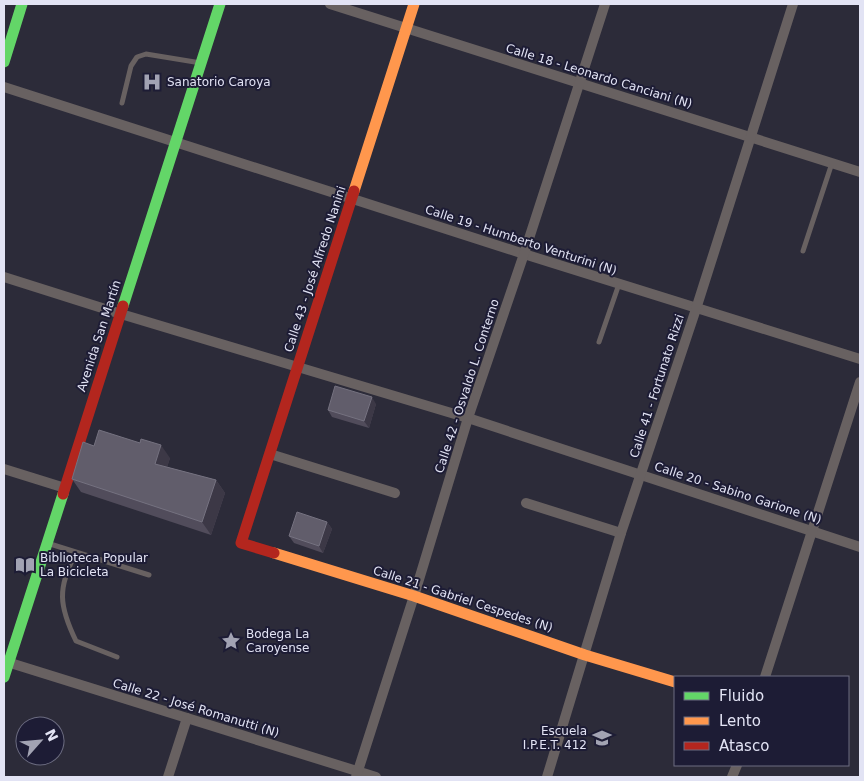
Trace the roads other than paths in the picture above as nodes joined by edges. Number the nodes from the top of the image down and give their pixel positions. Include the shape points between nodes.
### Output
1 (22, 4) edge
2 (220, 4) edge
3 (330, 4) edge
4 (414, 4) edge
5 (605, 4) edge
6 (793, 4) edge
7 (406, 29) junction
8 (4, 62) edge
9 (201, 64) junction
10 (580, 82) junction
11 (4, 87) edge
12 (122, 103) dead end
13 (750, 137) junction
14 (176, 142) junction
15 (832, 163) junction
16 (860, 172) edge
17 (352, 199) junction
18 (803, 251) dead end
19 (524, 254) junction
20 (4, 277) edge
21 (619, 284) junction
22 (696, 309) junction
23 (121, 314) junction
24 (599, 342) dead end
25 (860, 359) edge
26 (298, 367) junction
27 (860, 382) edge
28 (468, 418) junction
29 (270, 454) junction
30 (4, 469) edge
31 (642, 474) junction
32 (65, 488) junction
33 (395, 493) dead end
34 (526, 503) dead end
35 (813, 531) junction
36 (621, 533) junction
37 (47, 543) junction
38 (241, 543) joint
39 (860, 547) edge
40 (76, 553) junction
41 (149, 575) dead end
42 (414, 596) junction
43 (585, 655) junction
44 (118, 657) dead end
45 (6, 661) edge
46 (765, 676) edge
47 (4, 677) edge
48 (674, 682) edge
49 (187, 718) junction
50 (357, 774) edge
51 (168, 777) edge
52 (376, 777) edge
53 (547, 777) edge

1 - 8 street
2 - 9 street, Avenida San Martín
3 - 7 street, Calle 18 - Leonardo Canciani (N)
4 - 7 street, Calle 43 - José Alfredo Nanini
5 - 10 street, Calle 42 - Osvaldo L. Conterno
6 - 13 street, Calle 41 - Fortunato Rizzi
7 - 10 street, Calle 18 - Leonardo Canciani (N)
7 - 17 street, Calle 43 - José Alfredo Nanini
9 - 12 lane via 146,54 137,57 131,66
9 - 14 street, Avenida San Martín
10 - 13 street, Calle 18 - Leonardo Canciani (N)
10 - 19 street, Calle 42 - Osvaldo L. Conterno
11 - 14 street, Calle 19 - Humberto Venturini (N)
13 - 15 street, Calle 18 - Leonardo Canciani (N)
13 - 22 street, Calle 41 - Fortunato Rizzi
14 - 17 street, Calle 19 - Humberto Venturini (N)
14 - 23 street, Avenida San Martín
15 - 16 street, Calle 18 - Leonardo Canciani (N)
15 - 18 lane
17 - 19 street, Calle 19 - Humberto Venturini (N)
17 - 26 street, Calle 43 - José Alfredo Nanini
19 - 21 street, Calle 19 - Humberto Venturini (N)
19 - 28 street, Calle 42 - Osvaldo L. Conterno
20 - 23 street, Calle 20 - Sabino Garione (N)
21 - 22 street, Calle 19 - Humberto Venturini (N)
21 - 24 lane
22 - 25 street, Calle 19 - Humberto Venturini (N)
22 - 31 street, Calle 41 - Fortunato Rizzi
23 - 26 street, Calle 20 - Sabino Garione (N)
23 - 32 street, Avenida San Martín
26 - 28 street, Calle 20 - Sabino Garione (N)
26 - 29 street, Calle 43 - José Alfredo Nanini
27 - 35 street
28 - 31 street, Calle 20 - Sabino Garione (N)
28 - 42 street, Calle 42 - Osvaldo L. Conterno
29 - 33 street
29 - 38 street, Calle 43 - José Alfredo Nanini
30 - 32 street
31 - 35 street, Calle 20 - Sabino Garione (N)
31 - 36 street, Calle 41 - Fortunato Rizzi
32 - 37 street, Avenida San Martín
34 - 36 street
35 - 39 street, Calle 20 - Sabino Garione (N)
35 - 46 street
36 - 43 street, Calle 41 - Fortunato Rizzi
37 - 40 lane
37 - 45 street, Avenida San Martín
38 - 42 street, Calle 21 - Gabriel Cespedes (N)
40 - 41 lane
40 - 44 lane via 65,580 62,602 68,624 76,641
42 - 43 street, Calle 21 - Gabriel Cespedes (N)
42 - 50 street, Calle 42 - Osvaldo L. Conterno
43 - 48 street, Calle 21 - Gabriel Cespedes (N)
43 - 53 street, Calle 41 - Fortunato Rizzi
45 - 47 street, Avenida San Martín
45 - 49 street, Calle 22 - José Romanutti (N)
49 - 50 street, Calle 22 - José Romanutti (N)
49 - 51 street
50 - 52 street, Calle 22 - José Romanutti (N)

